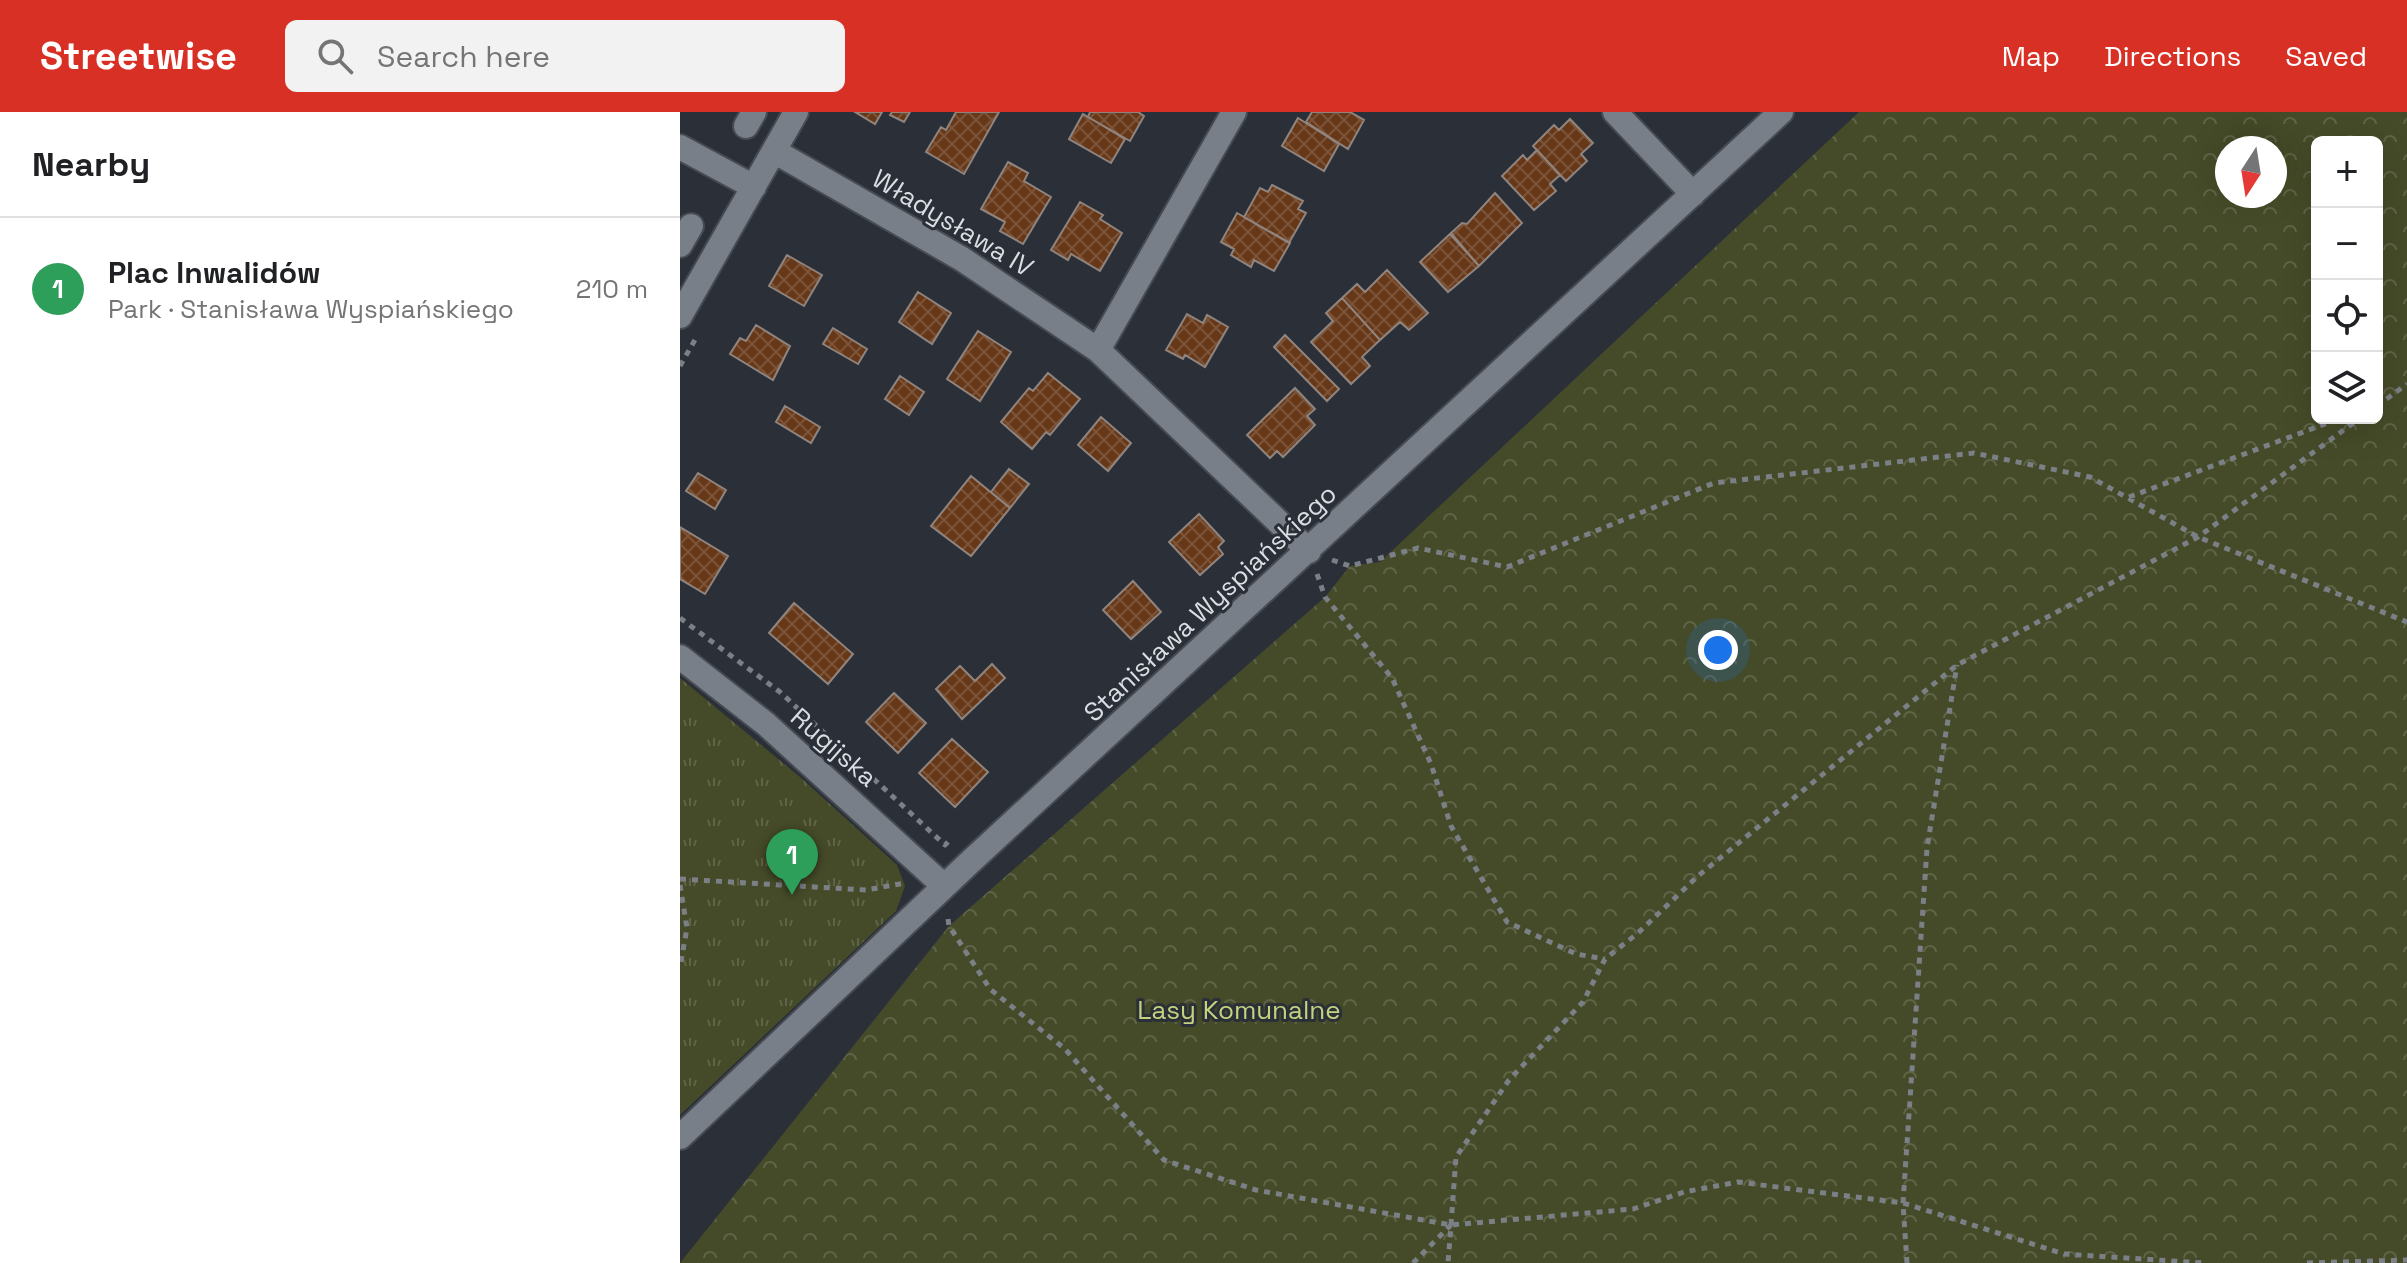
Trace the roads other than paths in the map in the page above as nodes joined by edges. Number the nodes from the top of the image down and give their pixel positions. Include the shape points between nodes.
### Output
1 (796, 112) edge
2 (1234, 112) edge
3 (1615, 112) edge
4 (1781, 112) edge
5 (680, 147) edge
6 (774, 151) junction
7 (754, 187) junction
8 (1693, 194) junction
9 (681, 312) edge
10 (1098, 350) junction
11 (1309, 551) junction
12 (680, 657) edge
13 (944, 886) junction
14 (680, 1137) edge

1 - 6 street
2 - 10 street
3 - 8 street
4 - 8 street, Stanisława Wyspiańskiego
5 - 7 street
6 - 7 street
6 - 10 street, Władysława IV via 975,267
7 - 9 street
8 - 11 street, Stanisława Wyspiańskiego
10 - 11 street, Władysława IV
11 - 13 street, Stanisława Wyspiańskiego
12 - 13 street, Rugijska via 766,724
13 - 14 street, Stanisława Wyspiańskiego

